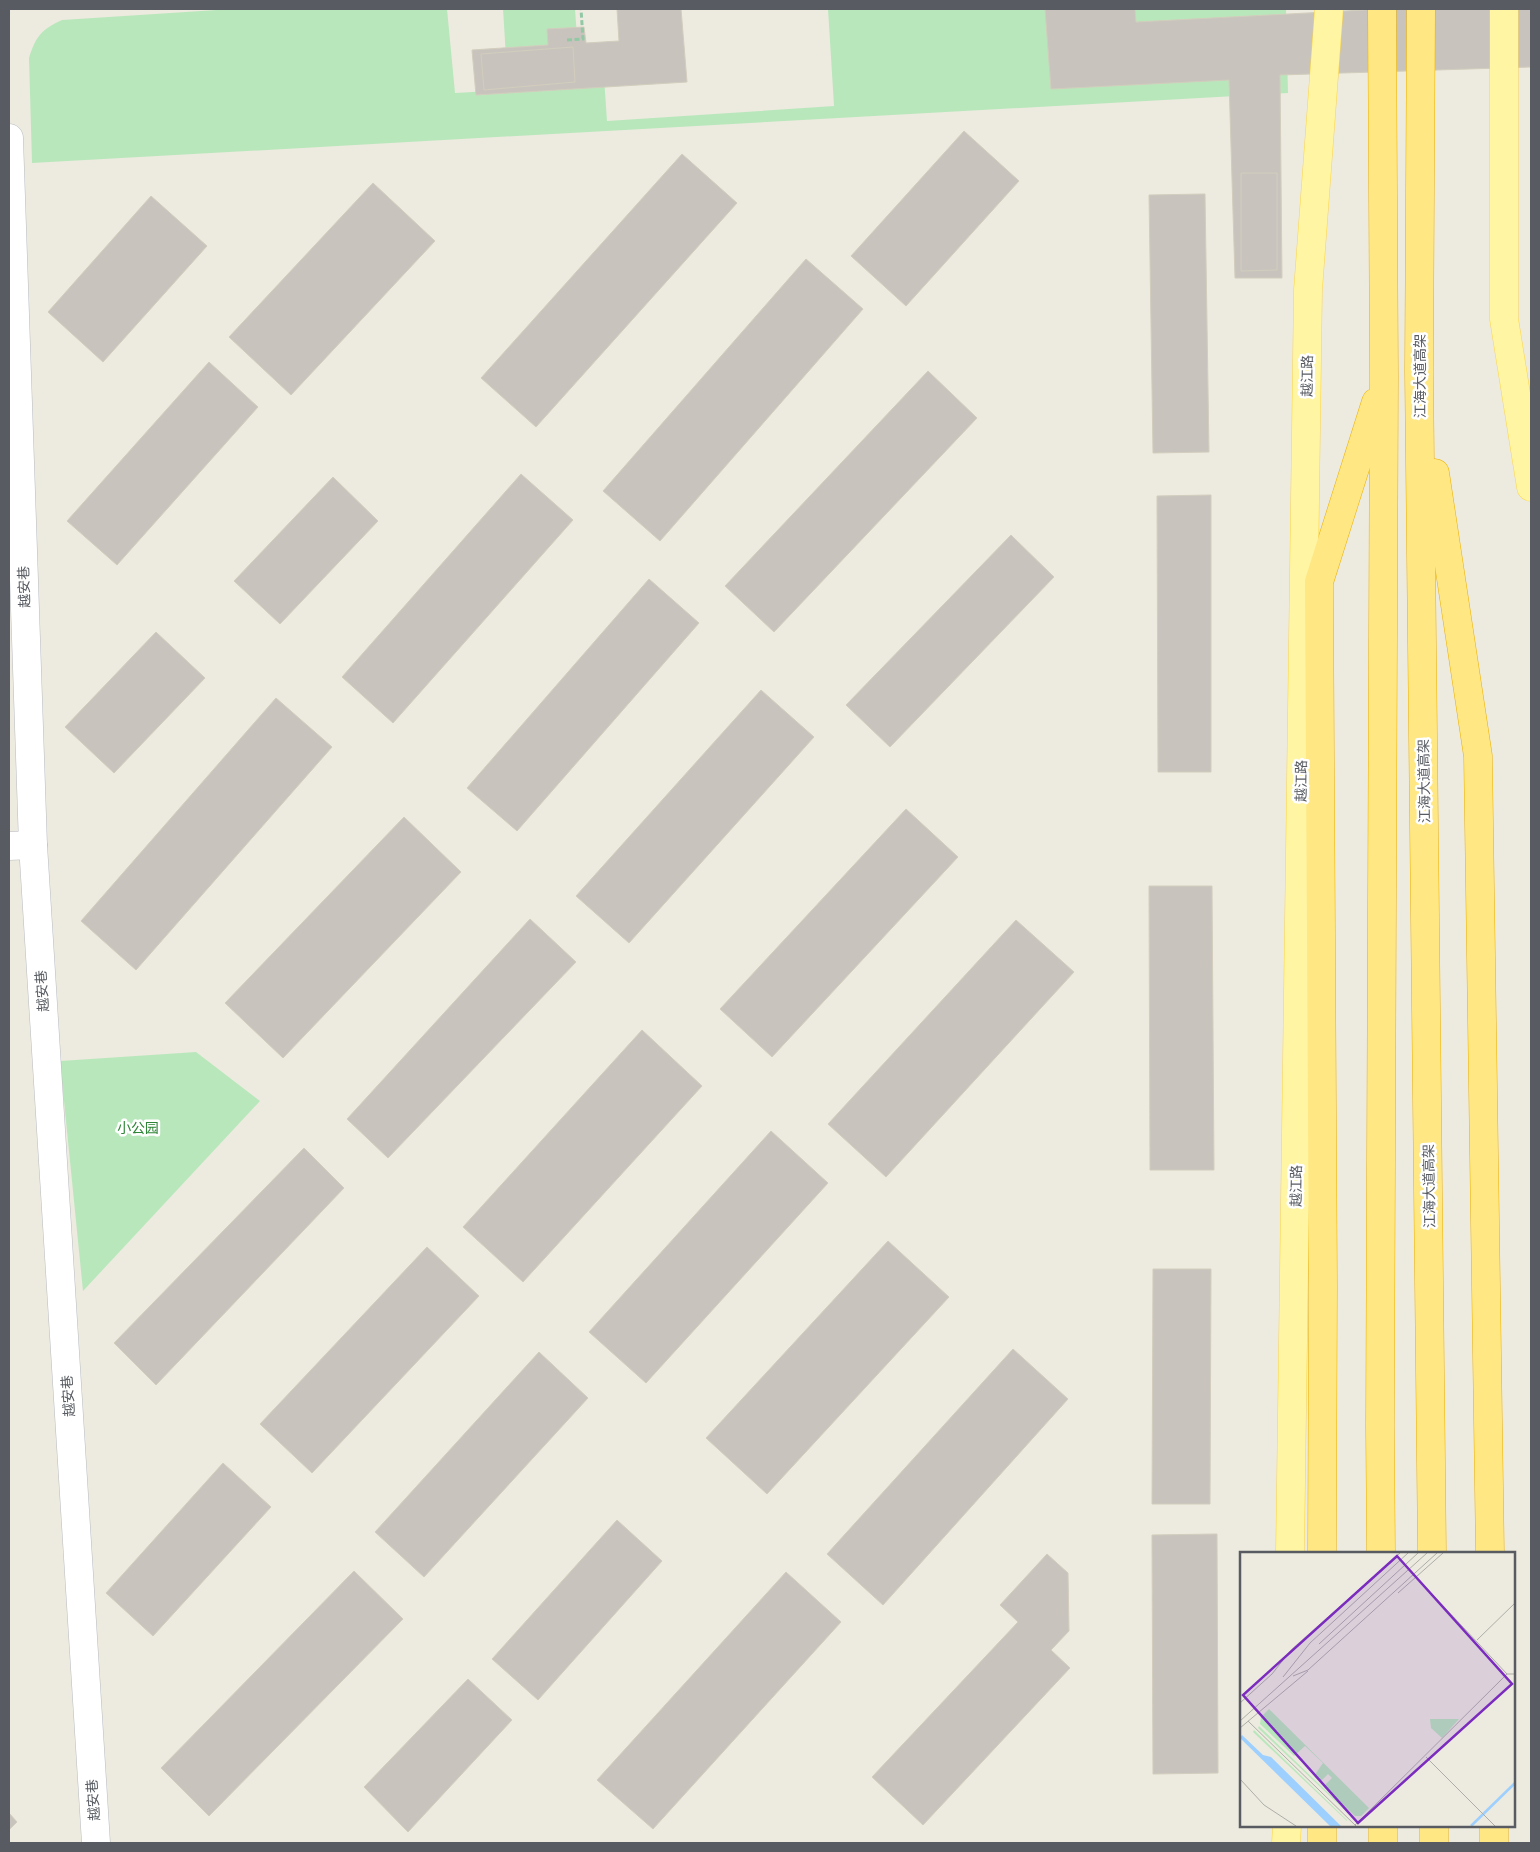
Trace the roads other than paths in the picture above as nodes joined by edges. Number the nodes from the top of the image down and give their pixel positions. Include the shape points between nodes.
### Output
1 (1329, 9) edge
2 (1382, 9) edge
3 (1421, 9) edge
4 (1504, 9) edge
5 (9, 138) edge
6 (1419, 372) junction
7 (1384, 376) junction
8 (1531, 487) edge
9 (21, 846) edge
10 (1290, 1552) edge
11 (1322, 1552) edge
12 (1381, 1552) edge
13 (1432, 1552) edge
14 (1490, 1552) edge
15 (1287, 1827) edge
16 (1322, 1827) edge
17 (1383, 1827) edge
18 (1434, 1827) edge
19 (1494, 1827) edge
20 (96, 1843) edge
21 (1286, 1843) edge
22 (1322, 1843) edge
23 (1383, 1843) edge
24 (1434, 1843) edge
25 (1494, 1843) edge

1 - 10 main road, 越江路 via 1308,300
2 - 7 highway
3 - 6 highway, 江海大道高架
4 - 8 main road via 1504,320
5 - 9 street, 越安巷
6 - 13 highway, 江海大道高架
6 - 14 highway via 1478,756
7 - 11 highway via 1319,582 1324,1286
7 - 12 highway
9 - 20 street, 越安巷
15 - 21 main road
16 - 22 highway
17 - 23 highway
18 - 24 highway
19 - 25 highway

